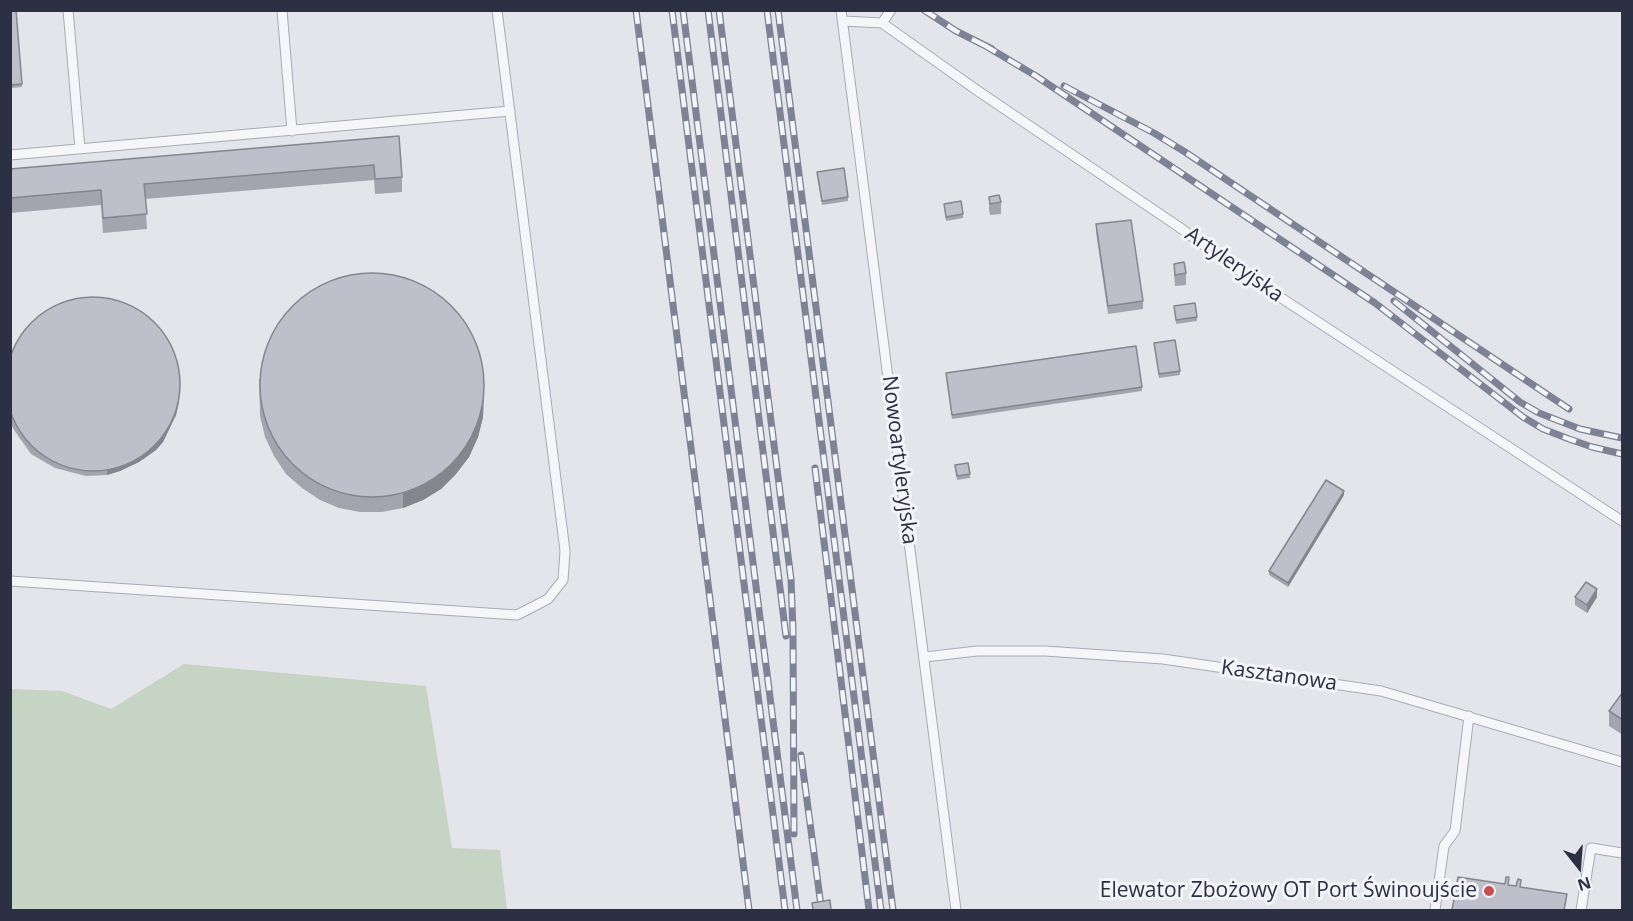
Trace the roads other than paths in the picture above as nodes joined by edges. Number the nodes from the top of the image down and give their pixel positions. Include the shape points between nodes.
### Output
1 (68, 10) edge
2 (282, 10) edge
3 (497, 10) edge
4 (842, 10) edge
5 (891, 10) edge
6 (843, 21) junction
7 (882, 23) junction
8 (510, 111) junction
9 (292, 131) junction
10 (80, 149) junction
11 (10, 155) edge
12 (1623, 520) edge
13 (10, 581) edge
14 (925, 657) junction
15 (1469, 716) junction
16 (1623, 762) edge
17 (1623, 853) edge
18 (956, 910) edge
19 (1435, 910) edge
20 (1581, 910) edge

1 - 10 lane
2 - 9 lane
3 - 8 lane
4 - 6 lane, Nowoartyleryjska
5 - 7 lane
6 - 7 lane
6 - 14 lane, Nowoartyleryjska
7 - 12 lane, Artyleryjska via 1231,265
8 - 9 lane
8 - 13 lane via 565,551 563,580 548,599 517,615 507,615
9 - 10 lane
10 - 11 lane
14 - 15 lane, Kasztanowa via 977,651 1046,651 1163,659 1381,692
14 - 18 lane, Nowoartyleryjska
15 - 16 lane, Kasztanowa
15 - 19 lane via 1455,831 1444,846
17 - 20 lane via 1591,848

